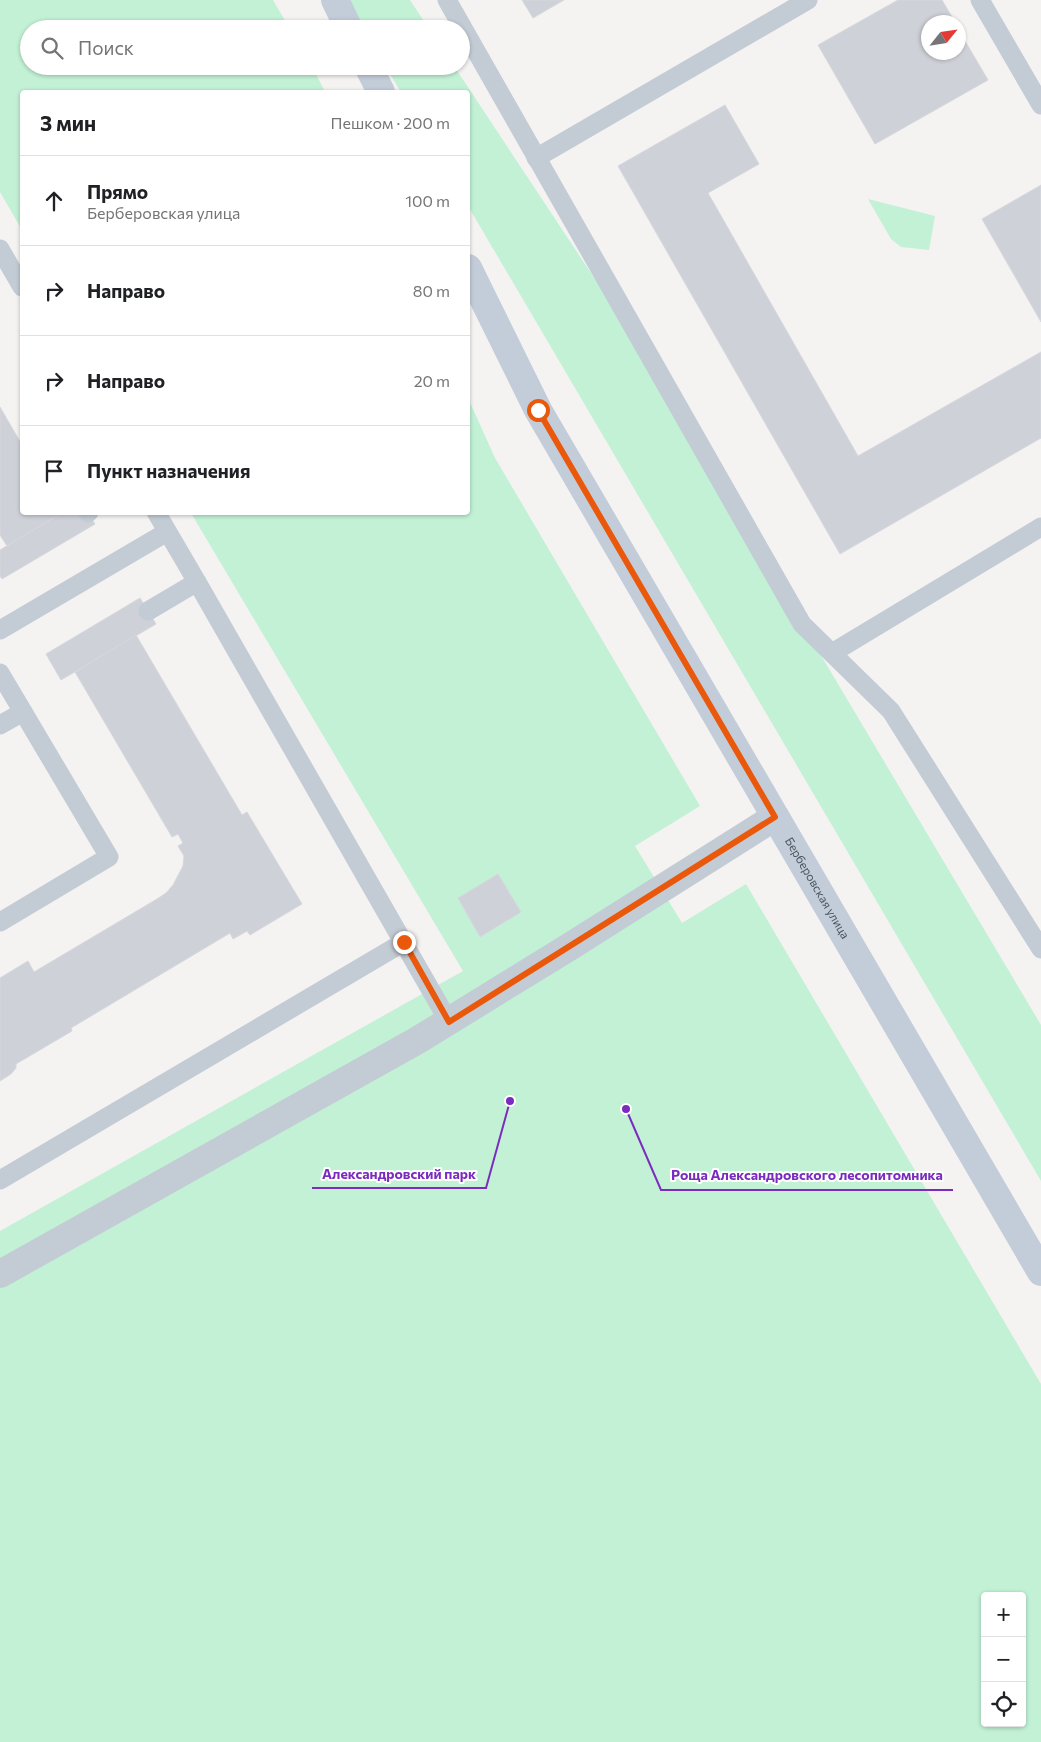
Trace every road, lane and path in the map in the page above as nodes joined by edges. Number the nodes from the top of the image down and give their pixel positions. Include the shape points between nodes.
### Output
1 (335, 0) edge
2 (446, 0) edge
3 (808, 0) edge
4 (980, 0) edge
5 (345, 20) edge
6 (457, 20) edge
7 (470, 42) edge
8 (372, 75) edge
9 (380, 90) edge
10 (1041, 105) edge
11 (536, 158) junction
12 (0, 249) edge
13 (470, 272) edge
14 (20, 284) edge
15 (158, 515) edge
16 (1041, 527) edge
17 (167, 532) junction
18 (197, 582) junction
19 (148, 611) dead end
20 (0, 630) edge
21 (832, 654) junction
22 (0, 673) edge
23 (23, 712) junction
24 (0, 726) edge
25 (775, 817) junction
26 (0, 922) edge
27 (404, 942) junction
28 (1041, 949) edge
29 (449, 1022) junction
30 (0, 1180) edge
31 (1041, 1272) edge
32 (0, 1274) edge

1 - 5 street
2 - 6 lane
3 - 11 lane
4 - 10 lane
7 - 11 lane
8 - 9 street
11 - 21 lane via 802,624
12 - 14 lane
13 - 25 street, Берберовская улица via 538,410
15 - 17 lane
16 - 21 lane
17 - 18 lane
17 - 20 lane
18 - 19 lane
18 - 27 lane
21 - 28 lane via 891,711
22 - 23 lane
23 - 24 lane
23 - 26 lane via 109,857
25 - 29 street
25 - 31 street, Берберовская улица
27 - 29 lane
27 - 30 lane
29 - 32 street

